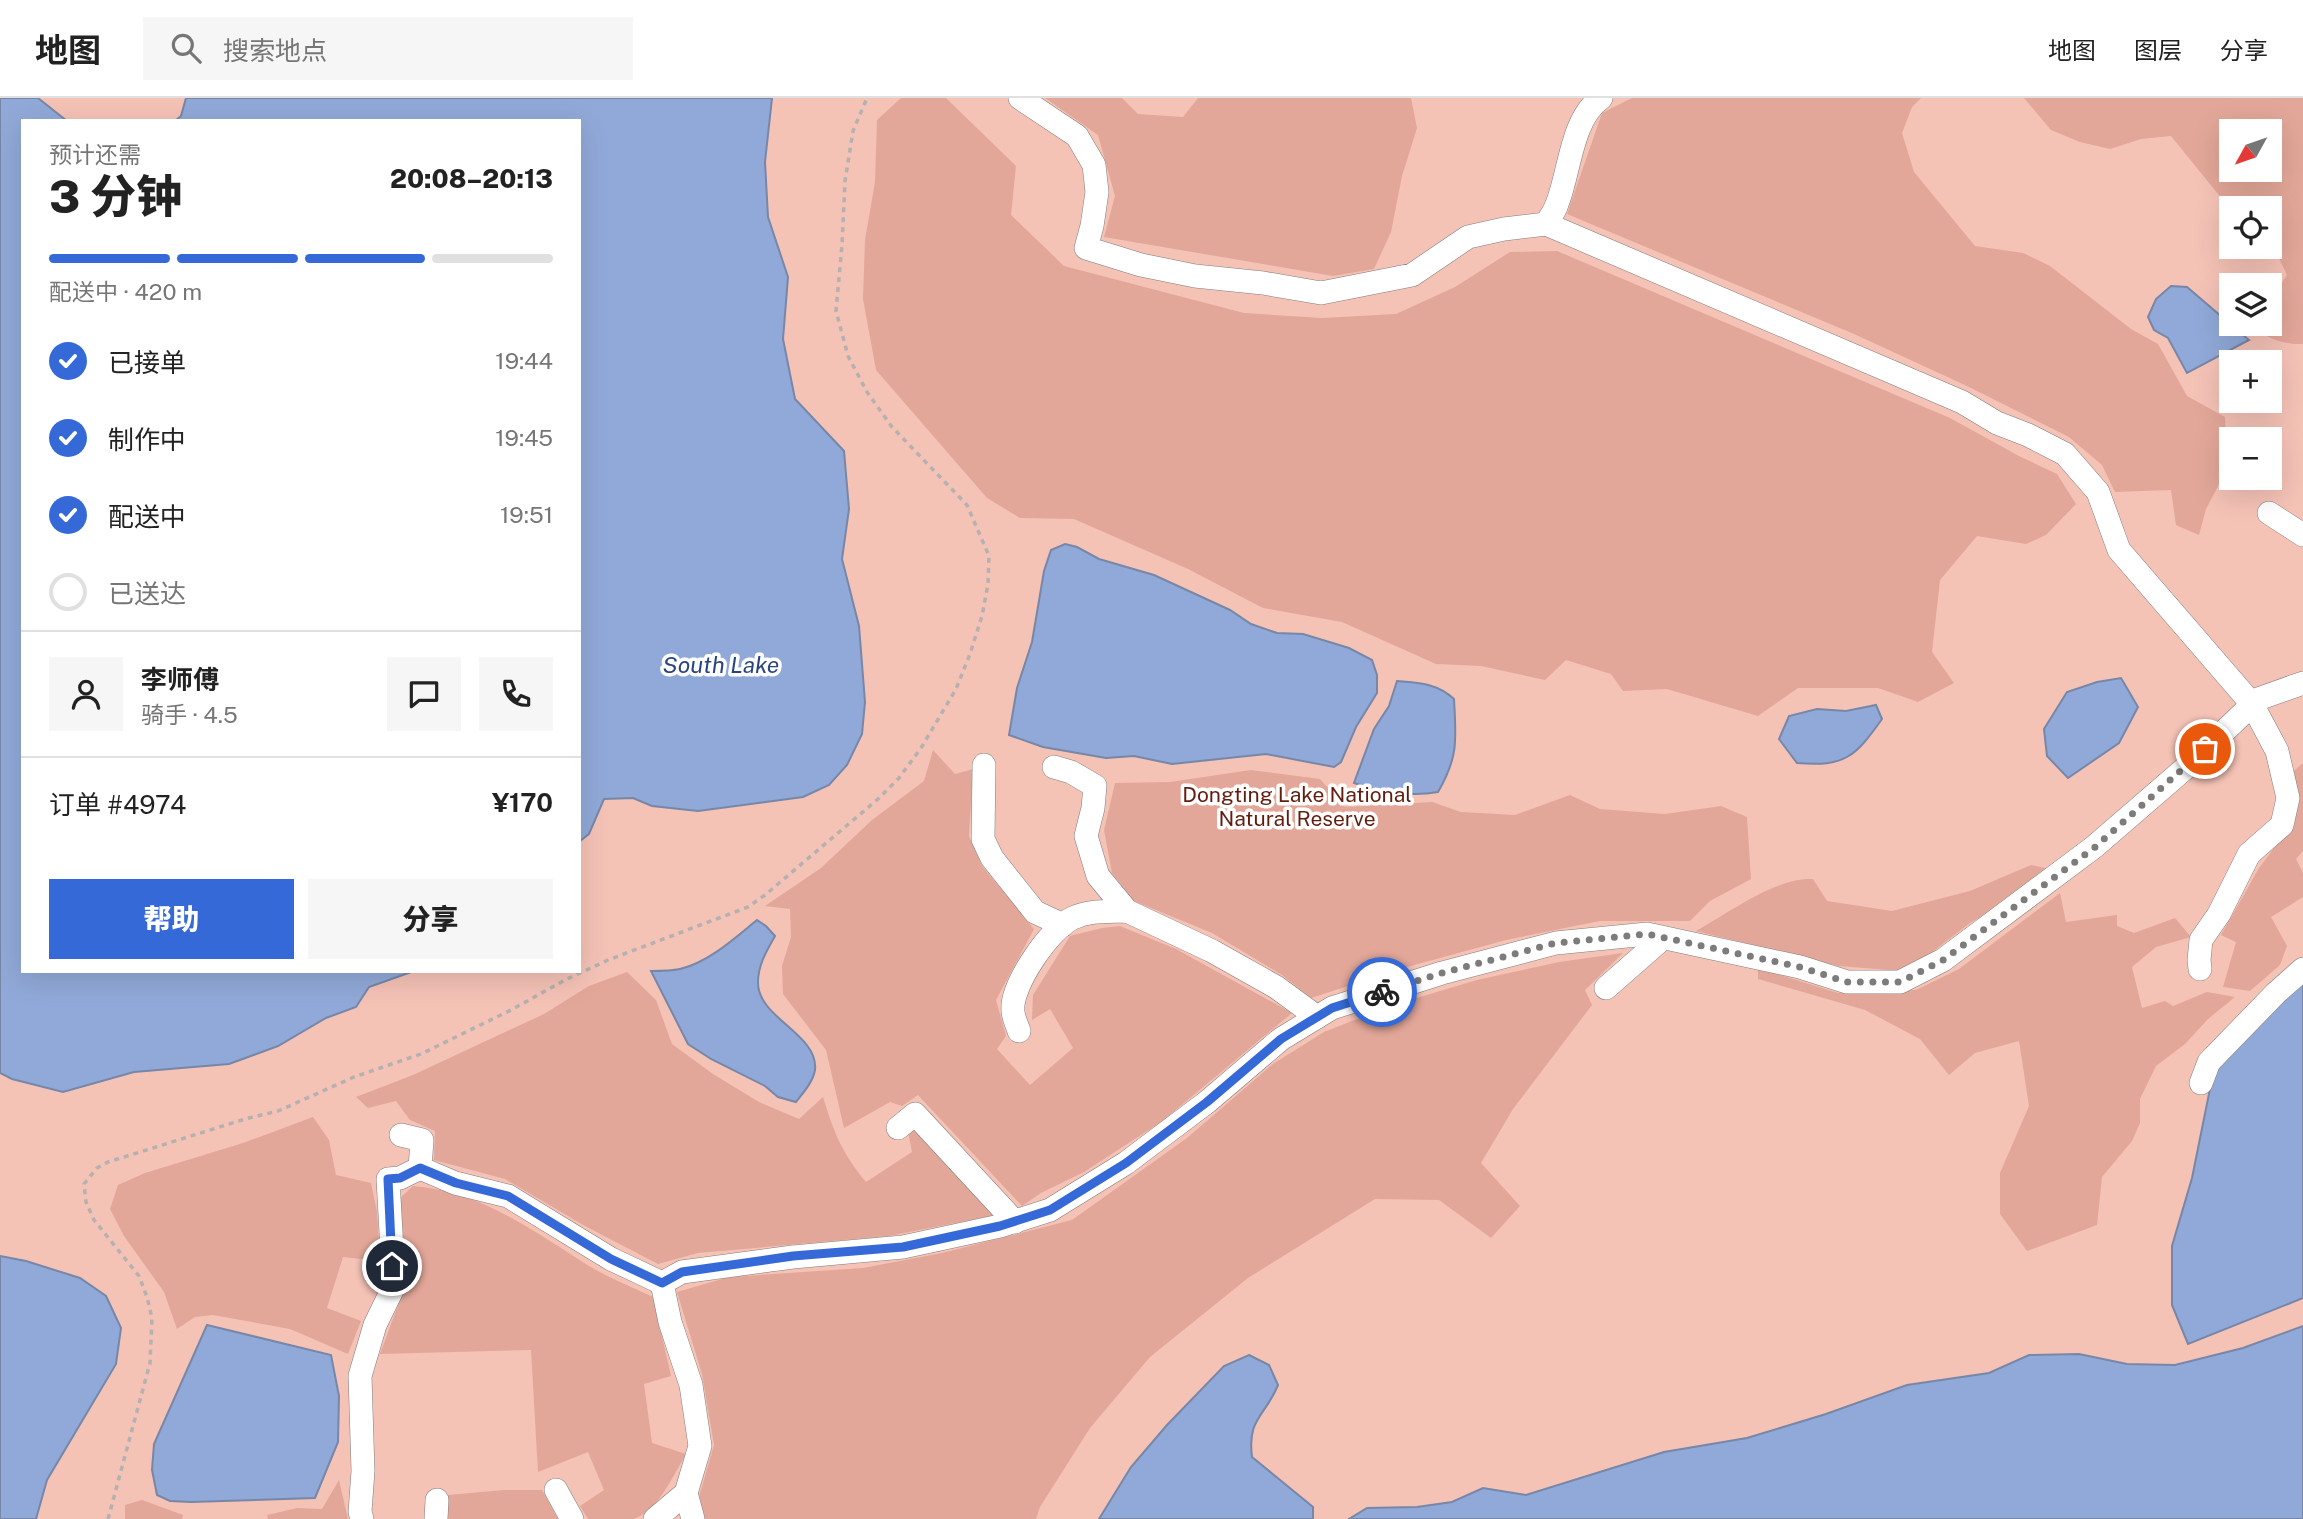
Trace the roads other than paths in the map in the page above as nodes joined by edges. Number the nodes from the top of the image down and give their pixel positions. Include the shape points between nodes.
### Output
1 (1020, 98) edge
2 (1601, 98) edge
3 (1546, 224) junction
4 (2269, 513) dead end
5 (2303, 535) edge
6 (2303, 683) edge
7 (2252, 704) junction
8 (984, 765) dead end
9 (1054, 767) dead end
10 (1127, 911) junction
11 (1063, 925) junction
12 (1663, 938) junction
13 (2303, 968) edge
14 (2200, 969) dead end
15 (1606, 988) dead end
16 (1317, 1017) junction
17 (1019, 1031) dead end
18 (2201, 1083) dead end
19 (898, 1128) dead end
20 (401, 1135) dead end
21 (420, 1168) junction
22 (1015, 1222) junction
23 (662, 1283) junction
24 (556, 1490) dead end
25 (686, 1493) junction
26 (362, 1519) edge
27 (572, 1519) edge
28 (655, 1519) edge
29 (693, 1519) edge

1 - 3 street via 1077,136 1094,165 1097,192 1086,248 1141,265 1321,293 1412,275 1468,237
2 - 3 street via 1590,106 1569,157 1557,205
3 - 7 street via 1962,402 2065,454 2098,492 2119,550
4 - 5 street
6 - 7 street
7 - 12 street via 2094,848 1943,960 1900,982 1847,982 1800,967
7 - 14 street via 2277,751 2288,799 2282,824 2249,854 2201,940
8 - 11 street via 983,839 992,858 1035,912
9 - 10 street via 1095,786 1086,836 1098,876
10 - 11 street via 1091,912
10 - 16 street via 1212,951
11 - 17 street via 1027,968 1012,1010
12 - 15 street
12 - 16 street via 1647,934 1556,943 1442,973 1332,1008
13 - 18 street via 2209,1062
16 - 22 street via 1281,1039 1126,1163 1050,1210
19 - 22 street via 915,1114
20 - 21 street via 422,1140
21 - 23 street via 508,1196 611,1259
21 - 26 street via 388,1179 394,1286 375,1325 360,1376
22 - 23 street via 903,1247 682,1272
23 - 25 street via 691,1385 701,1446
24 - 27 street
25 - 28 street
25 - 29 street

